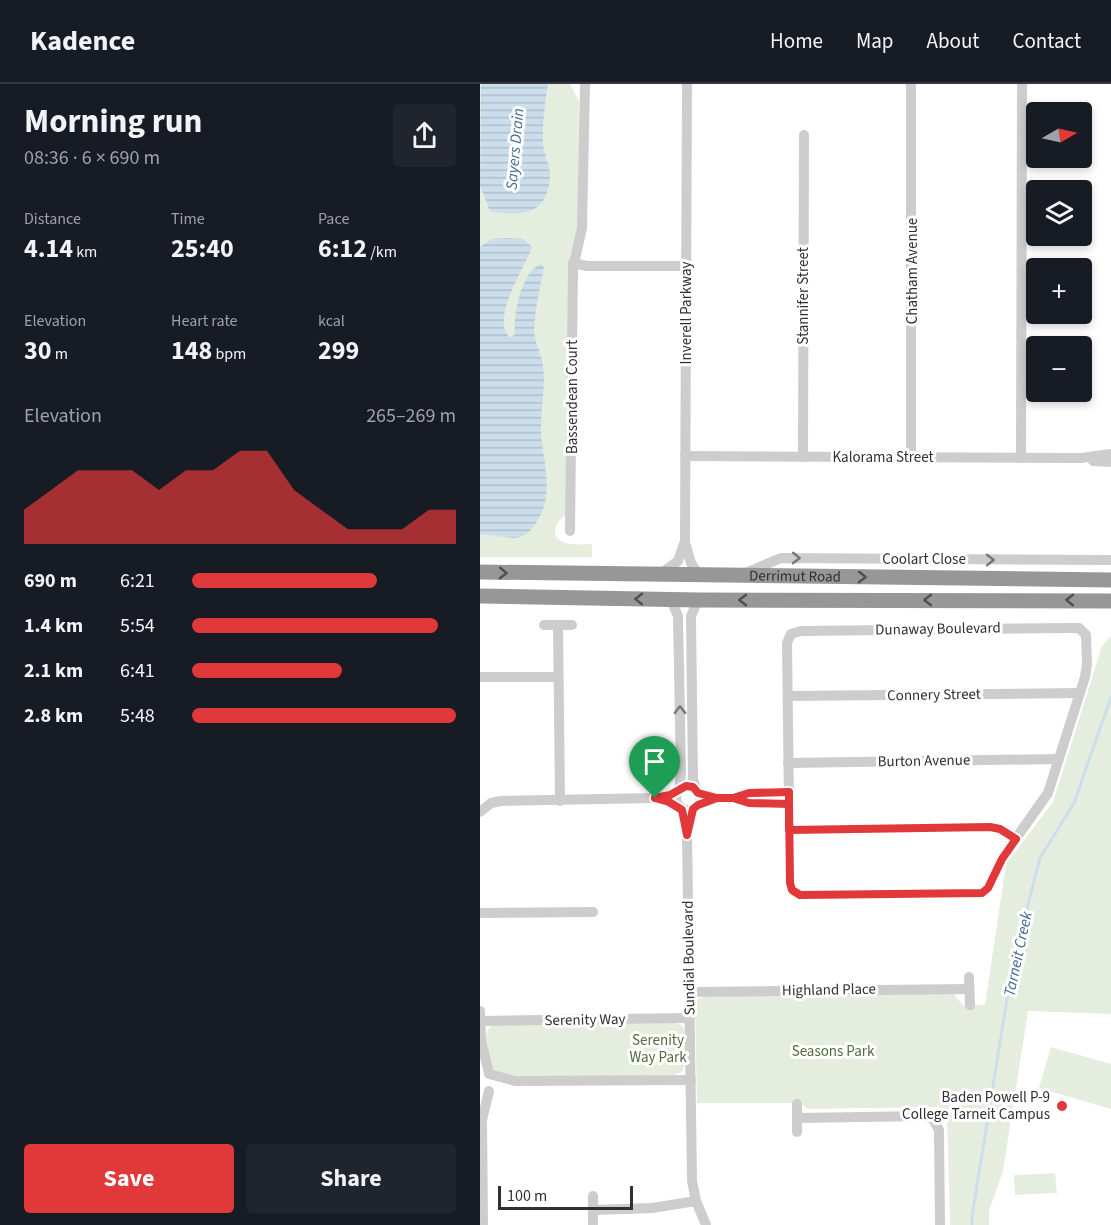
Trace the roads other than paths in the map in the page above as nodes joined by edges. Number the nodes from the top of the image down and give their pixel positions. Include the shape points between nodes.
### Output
1 (585, 84) edge
2 (687, 84) edge
3 (911, 84) edge
4 (1022, 84) edge
5 (804, 135) dead end
6 (573, 263) junction
7 (687, 266) junction
8 (1111, 454) edge
9 (685, 456) junction
10 (802, 457) junction
11 (911, 458) junction
12 (1021, 458) junction
13 (1081, 458) junction
14 (1111, 462) edge
15 (570, 531) dead end
16 (685, 541) junction
17 (1111, 560) edge
18 (480, 572) edge
19 (660, 574) junction
20 (699, 575) junction
21 (741, 575) junction
22 (1111, 580) edge
23 (480, 596) edge
24 (671, 600) junction
25 (698, 600) junction
26 (1111, 601) edge
27 (544, 625) dead end
28 (558, 625) junction
29 (572, 625) dead end
30 (480, 677) edge
31 (558, 677) junction
32 (1080, 693) junction
33 (788, 696) junction
34 (1059, 759) junction
35 (788, 763) junction
36 (679, 790) junction
37 (697, 791) junction
38 (789, 792) junction
39 (655, 798) junction
40 (717, 798) junction
41 (760, 798) junction
42 (560, 801) junction
43 (789, 804) junction
44 (688, 808) junction
45 (480, 812) edge
46 (789, 830) junction
47 (1016, 839) junction
48 (593, 912) dead end
49 (480, 913) edge
50 (969, 977) dead end
51 (969, 989) junction
52 (690, 992) junction
53 (970, 1005) dead end
54 (480, 1011) edge
55 (690, 1018) junction
56 (480, 1021) edge
57 (480, 1043) edge
58 (486, 1073) edge
59 (691, 1080) junction
60 (515, 1081) junction
61 (486, 1092) edge
62 (797, 1104) dead end
63 (481, 1117) edge
64 (797, 1118) junction
65 (797, 1132) dead end
66 (593, 1196) dead end
67 (696, 1200) junction
68 (594, 1210) junction
69 (481, 1211) edge
70 (593, 1224) edge
71 (706, 1224) edge
72 (483, 1225) edge
73 (940, 1225) edge

1 - 6 street, Bassendean Court via 582,228
2 - 7 street, Inverell Parkway
3 - 11 street, Chatham Avenue
4 - 12 street
5 - 10 street, Stannifer Street
6 - 7 street
6 - 15 street, Bassendean Court
7 - 9 street, Inverell Parkway
8 - 13 street, Kalorama Street
9 - 10 street, Kalorama Street
9 - 16 street, Inverell Parkway
10 - 11 street, Kalorama Street
11 - 12 street, Kalorama Street
12 - 13 street, Kalorama Street
13 - 14 street, Kalorama Street
16 - 19 street, Inverell Parkway via 678,561
16 - 20 street, Inverell Parkway
21 -> 17 street, Coolart Close via 781,558
18 -> 19 highway, Derrimut Road
19 - 20 highway, Derrimut Road
20 - 21 highway, Derrimut Road
21 -> 22 highway, Derrimut Road
24 -> 23 highway, Derrimut Road
24 - 25 highway, Derrimut Road
36 -> 24 street via 678,616
26 -> 25 highway, Derrimut Road
25 - 37 street via 691,616 693,779
27 - 28 street
28 - 29 street
28 - 31 street
30 - 31 street
31 - 42 street
32 - 33 street, Connery Street
32 - 33 street, Dunaway Boulevard via 1088,664 1087,638 1079,628 1071,628 801,631 791,634 787,643
32 - 34 street
33 - 35 street
34 - 35 street, Burton Avenue
34 - 47 street via 1045,799
35 - 38 street
36 - 37 street via 689,786
36 - 39 street
36 - 44 street via 675,799
37 - 40 street
37 - 44 street
38 - 41 street
38 - 43 street
39 - 42 street
39 - 44 street
40 - 41 street
40 - 44 street
41 - 43 street
42 - 45 street via 496,802
43 - 46 street
44 - 52 street, Sundial Boulevard
46 - 47 street via 990,827
46 - 47 street via 791,887 797,894 982,893
48 - 49 street
50 - 51 street
51 - 52 street, Highland Place
51 - 53 street
52 - 55 street, Sundial Boulevard
54 - 56 street
55 - 56 street, Serenity Way
55 - 59 street, Sundial Boulevard
56 - 57 street
57 - 58 street
58 - 60 street
58 - 61 street via 493,1080
59 - 60 street
59 - 67 street, Sundial Boulevard via 692,1180
60 - 61 street
61 - 63 street
62 - 64 street
63 - 69 street
64 - 65 street
64 - 73 street via 933,1119 939,1130
66 - 68 street
67 - 68 street via 652,1208
67 - 71 street, Sundial Boulevard
68 - 70 street
69 - 72 street

